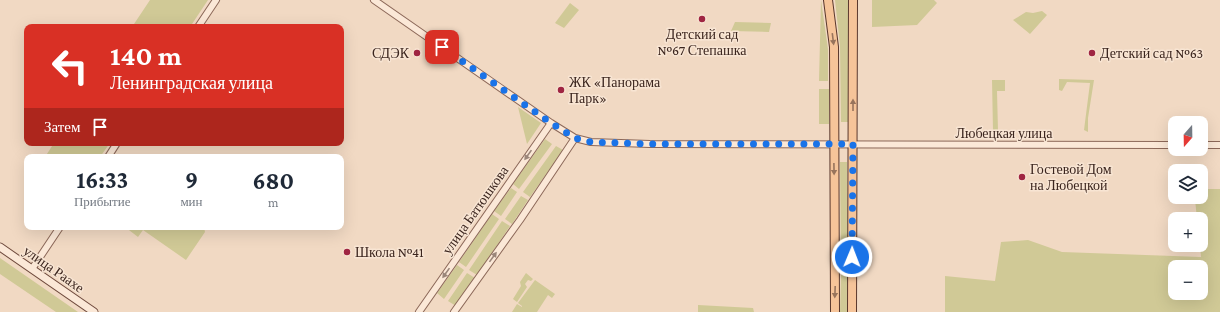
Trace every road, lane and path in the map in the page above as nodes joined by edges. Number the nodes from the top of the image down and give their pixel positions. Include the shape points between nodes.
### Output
1 (216, 0) edge
2 (374, 0) edge
3 (828, 0) edge
4 (853, 0) edge
5 (200, 24) edge
6 (551, 123) junction
7 (575, 138) junction
8 (834, 144) junction
9 (853, 144) junction
10 (1168, 145) edge
11 (1208, 145) edge
12 (1220, 145) edge
13 (58, 230) edge
14 (0, 247) edge
15 (32, 269) junction
16 (836, 272) junction
17 (852, 273) junction
18 (94, 312) edge
19 (419, 312) edge
20 (454, 312) edge
21 (835, 312) edge
22 (852, 312) edge

1 - 5 street
2 - 6 street
3 -> 8 main road via 834,47
9 -> 4 main road
6 - 7 street
6 -> 19 street, улица Батюшкова
7 - 8 street, Любецкая улица via 591,142 650,144
20 -> 7 street
8 - 9 street, Любецкая улица
8 -> 16 main road
9 - 10 street, Любецкая улица
9 - 17 main road
11 - 12 street
13 - 15 street
14 - 15 main road, улица Раахе
15 - 18 main road, улица Раахе
16 - 17 main road via 848,269
16 -> 21 main road
17 - 22 main road

